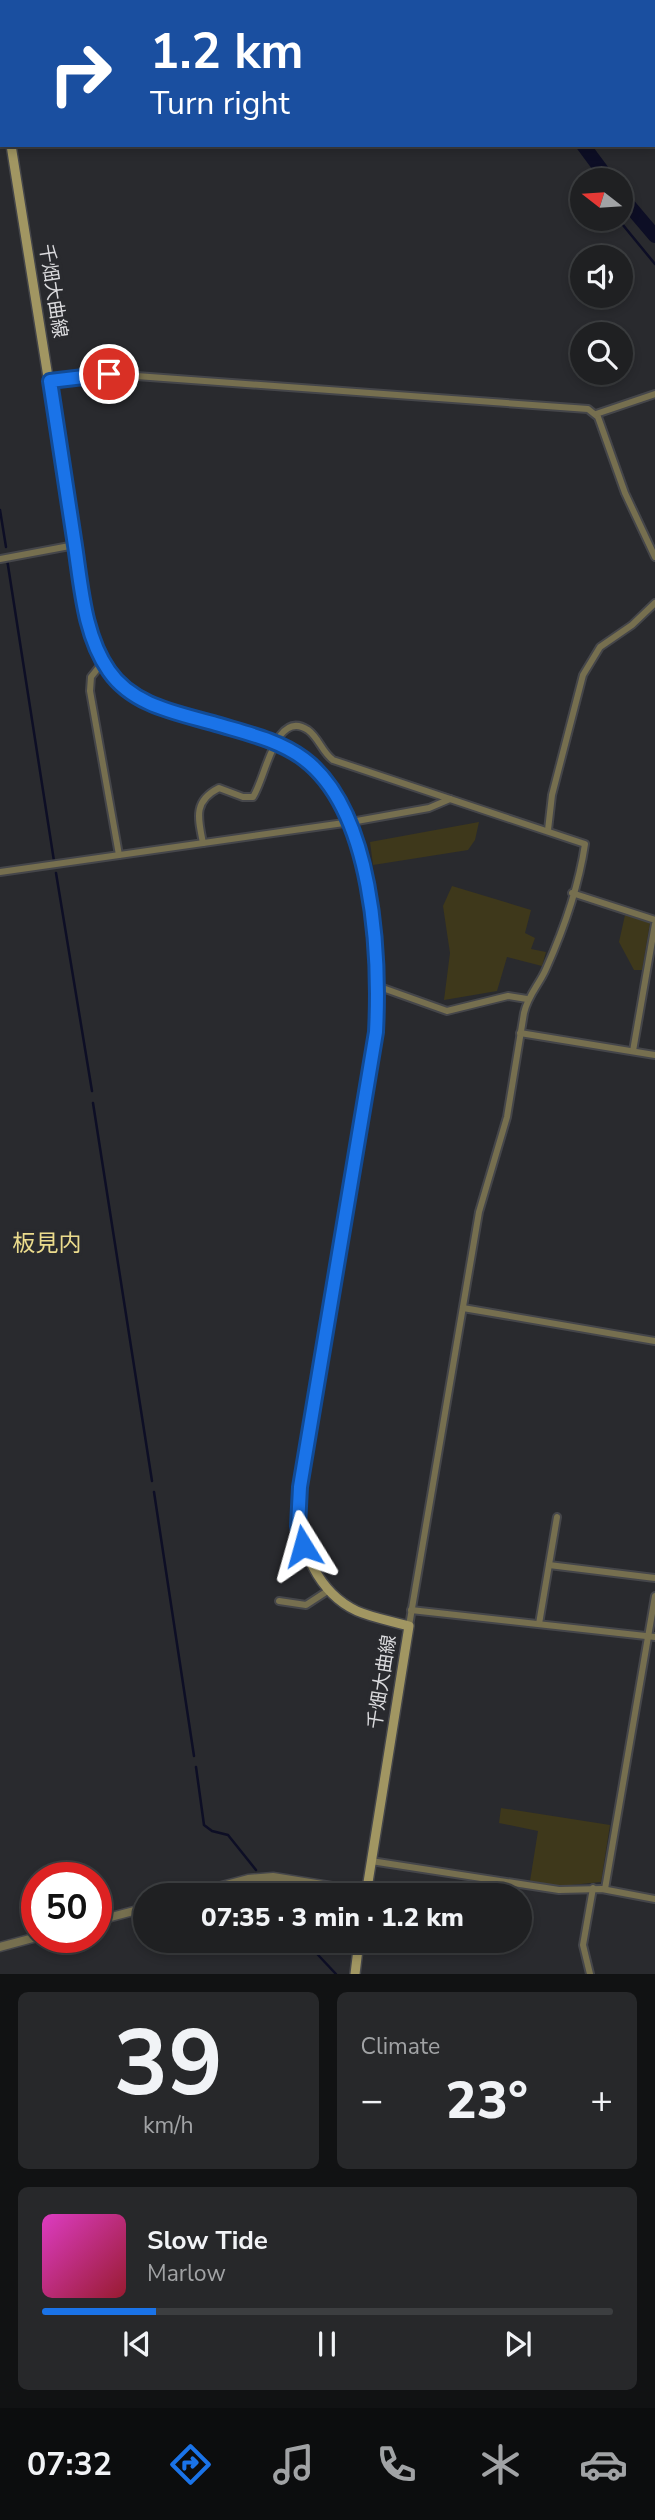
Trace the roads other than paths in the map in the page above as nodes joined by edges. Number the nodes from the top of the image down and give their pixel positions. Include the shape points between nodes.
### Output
1 (11, 147) edge
2 (50, 381) junction
3 (655, 394) edge
4 (596, 415) junction
5 (75, 545) junction
6 (655, 557) edge
7 (0, 559) edge
8 (655, 603) edge
9 (103, 662) junction
10 (274, 742) junction
11 (450, 798) junction
12 (351, 822) junction
13 (548, 830) junction
14 (203, 843) junction
15 (119, 855) junction
16 (0, 872) edge
17 (572, 893) junction
18 (655, 922) edge
19 (377, 986) junction
20 (527, 999) junction
21 (520, 1033) junction
22 (633, 1051) junction
23 (655, 1055) edge
24 (463, 1308) junction
25 (655, 1341) edge
26 (557, 1517) dead end
27 (549, 1565) junction
28 (655, 1578) edge
29 (329, 1590) junction
30 (655, 1596) edge
31 (279, 1601) dead end
32 (411, 1610) junction
33 (539, 1624) junction
34 (409, 1626) junction
35 (651, 1636) edge
36 (371, 1861) junction
37 (233, 1883) edge
38 (305, 1883) edge
39 (368, 1883) edge
40 (593, 1888) junction
41 (605, 1889) junction
42 (655, 1899) edge
43 (133, 1911) edge
44 (112, 1917) edge
45 (21, 1941) edge
46 (0, 1947) edge
47 (358, 1953) edge
48 (355, 1974) edge
49 (590, 1974) edge

1 - 2 main road, 千畑大曲線
2 - 4 street via 109,374 588,409
2 - 5 main road, 千畑大曲線
3 - 4 street
4 - 6 street
5 - 7 street
5 - 9 main road, 千畑大曲線 via 88,621
8 - 13 street via 600,647 583,675 552,795
9 - 10 main road, 千畑大曲線 via 124,687 148,703
9 - 15 street via 91,677 90,691
10 - 11 street via 287,728 303,727 333,760
10 - 12 main road, 千畑大曲線 via 315,768
10 - 14 street via 262,784 253,797 219,788 199,805
11 - 12 street via 429,808
11 - 13 street
12 - 14 street
12 - 19 main road, 千畑大曲線 via 367,877
13 - 17 street via 585,844
14 - 15 street
15 - 16 street
17 - 18 street
17 - 20 street via 545,971
18 - 22 street
19 - 20 street via 447,1011 508,996
19 - 29 main road, 千畑大曲線 via 376,1032 298,1508 303,1546
20 - 21 street
21 - 22 street
21 - 24 street via 507,1117 479,1212
22 - 23 street
24 - 25 street
24 - 32 street
26 - 27 street
27 - 28 street
27 - 33 street
29 - 31 street via 306,1605
29 - 34 main road, 千畑大曲線 via 356,1611
30 - 35 street
32 - 33 street
32 - 34 street
33 - 35 street
34 - 36 main road, 千畑大曲線
35 - 41 street
36 - 39 main road, 千畑大曲線
36 - 40 street via 559,1890
37 - 38 street via 272,1877
40 - 41 street
40 - 49 street via 583,1945
41 - 42 street
43 - 44 street
45 - 46 street
47 - 48 main road

